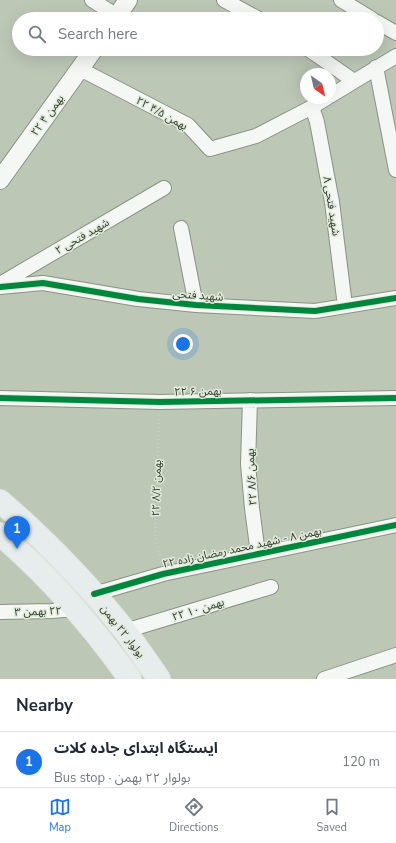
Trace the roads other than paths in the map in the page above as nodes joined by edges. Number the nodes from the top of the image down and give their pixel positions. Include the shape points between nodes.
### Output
1 (92, 0) edge
2 (128, 0) edge
3 (224, 0) edge
4 (341, 0) edge
5 (108, 12) edge
6 (120, 12) edge
7 (246, 12) edge
8 (361, 12) edge
9 (384, 26) edge
10 (396, 33) edge
11 (89, 56) edge
12 (318, 56) edge
13 (396, 56) edge
14 (376, 67) junction
15 (80, 69) junction
16 (354, 81) junction
17 (336, 92) edge
18 (317, 104) edge
19 (312, 107) junction
20 (396, 170) edge
21 (0, 180) edge
22 (164, 188) dead end
23 (182, 228) dead end
24 (0, 286) edge
25 (396, 298) edge
26 (196, 305) junction
27 (345, 306) junction
28 (0, 398) edge
29 (396, 398) edge
30 (250, 400) junction
31 (0, 501) edge
32 (396, 525) edge
33 (0, 534) edge
34 (258, 554) junction
35 (271, 587) dead end
36 (94, 594) junction
37 (76, 609) junction
38 (0, 612) edge
39 (125, 632) junction
40 (396, 655) edge
41 (130, 679) edge
42 (159, 679) edge
43 (324, 679) edge

1 - 5 street
2 - 6 street
3 - 7 street
4 - 8 street
9 - 10 street
11 - 15 street, ۲۲ بهمن ۴
12 - 16 street
13 - 14 street
14 - 16 street
14 - 20 street
15 - 19 street, ۲۲ بهمن ۴/۵ via 188,125 210,149 256,136
15 - 21 street, ۲۲ بهمن ۴
16 - 17 street
18 - 19 street, ۲۲ بهمن ۴/۵
19 - 27 street, شهید فتحی ۸ via 332,202
22 - 24 street, شهید فتحی ۲
23 - 26 street
24 - 26 street, شهید فتحی via 43,283 138,299
25 - 27 street, شهید فتحی
26 - 27 street, شهید فتحی via 314,311
28 - 30 street, ۲۲ بهمن ۶ via 160,402
29 - 30 street, ۲۲ بهمن ۶
30 - 34 street, ۲۲ بهمن ۸/۶ via 248,464
31 - 36 main road, بولوار ۲۲ بهمن via 34,530
32 - 34 street, ۲۲ بهمن ۸ - شهید محمد رمضان زاده
33 - 37 main road, بولوار ۲۲ بهمن
34 - 36 street, ۲۲ بهمن ۸ - شهید محمد رمضان زاده via 163,574
35 - 39 street, ۲۲ بهمن ۱۰
36 - 39 main road, بولوار ۲۲ بهمن
37 - 38 street, ٢٢ بهمن ۳
37 - 41 main road, بولوار ۲۲ بهمن
39 - 42 main road, بولوار ۲۲ بهمن
40 - 43 street

